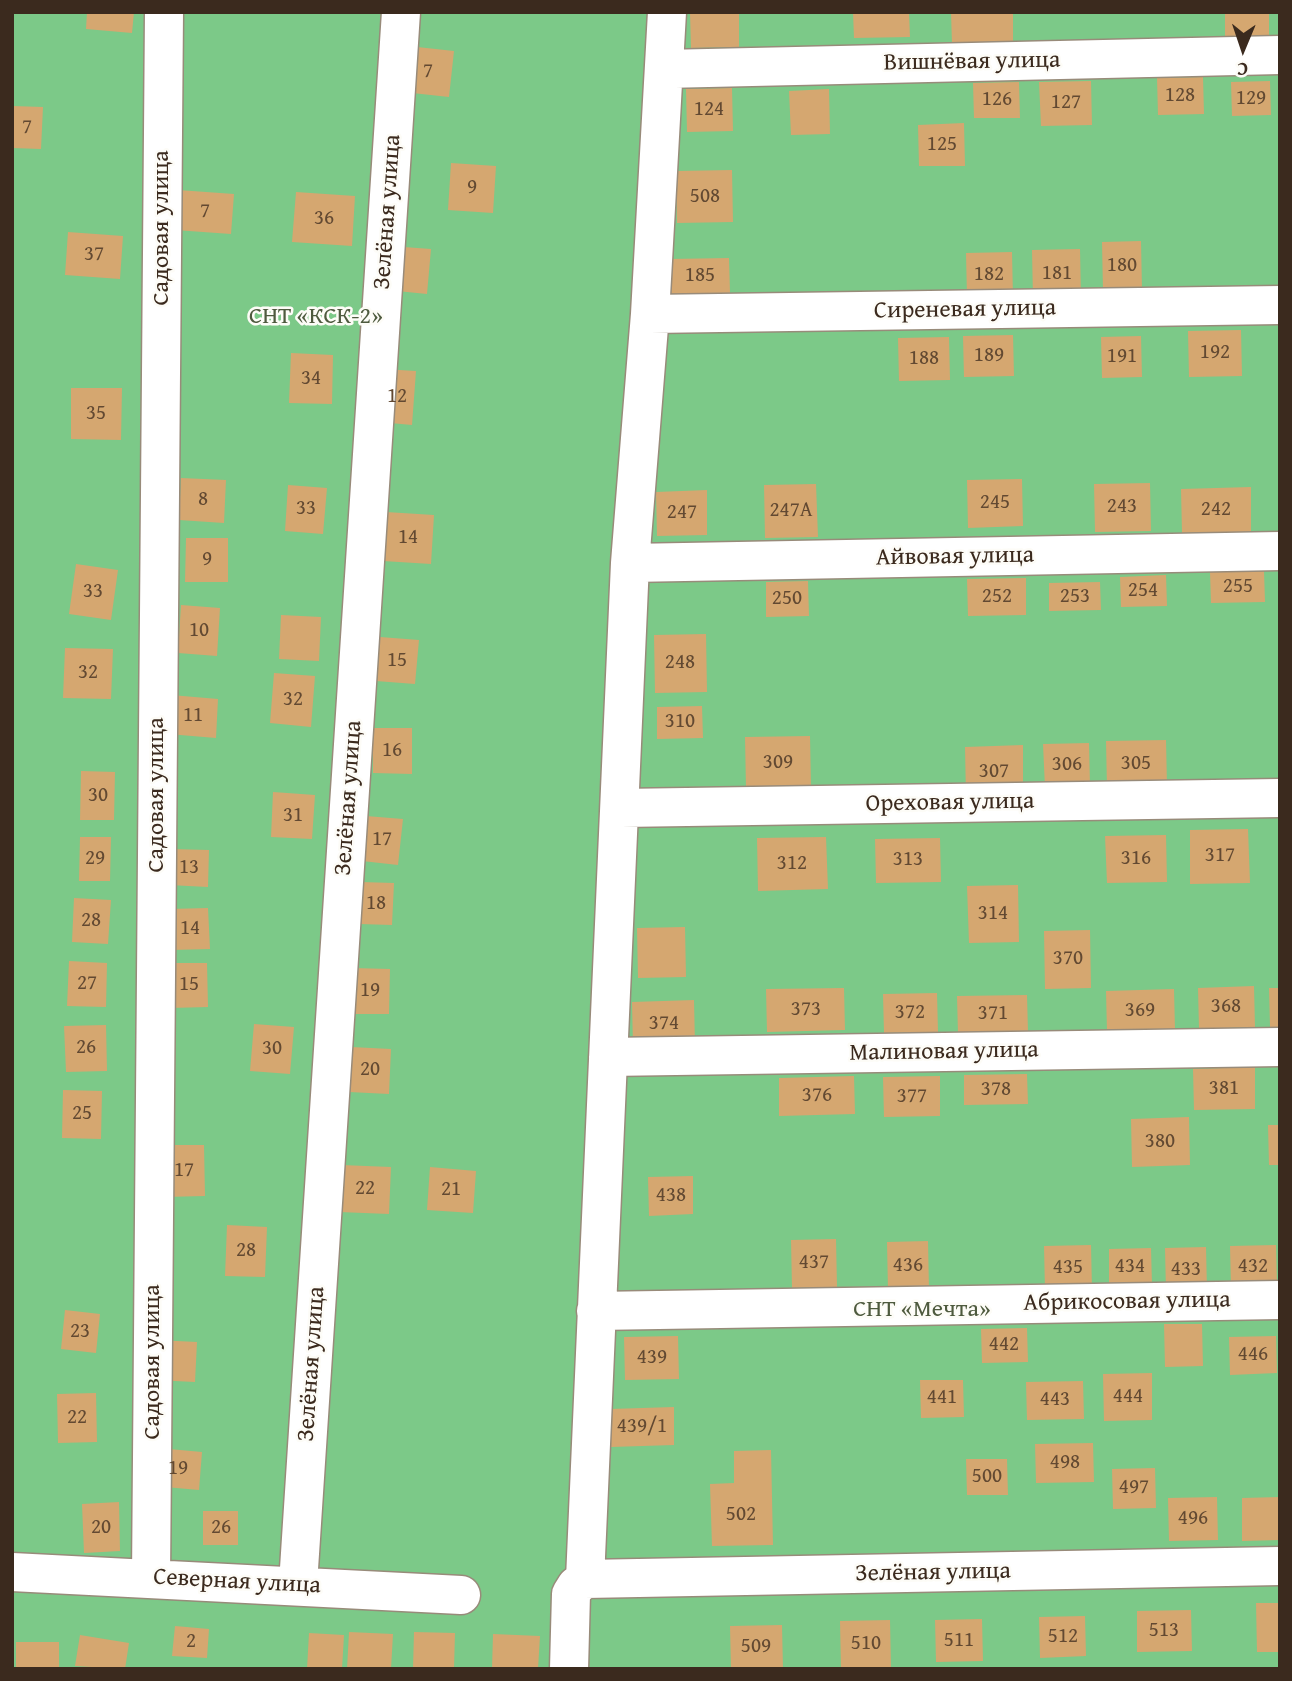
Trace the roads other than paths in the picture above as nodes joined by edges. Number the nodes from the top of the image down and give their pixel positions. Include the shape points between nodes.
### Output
1 (163, 12) edge
2 (401, 12) edge
3 (667, 12) edge
4 (1280, 55) edge
5 (664, 69) junction
6 (1280, 305) edge
7 (650, 314) junction
8 (1280, 551) edge
9 (630, 562) junction
10 (1280, 798) edge
11 (621, 808) junction
12 (1280, 1047) edge
13 (608, 1057) junction
14 (1280, 1300) edge
15 (596, 1311) junction
16 (1280, 1566) edge
17 (12, 1572) edge
18 (151, 1578) junction
19 (585, 1579) junction
20 (298, 1584) junction
21 (461, 1595) dead end
22 (569, 1669) edge

1 - 18 street, Садовая улица
2 - 20 street, Зелёная улица
3 - 5 street
4 - 5 street, Вишнёвая улица
5 - 7 street
6 - 7 street, Сиреневая улица
7 - 9 street
8 - 9 street, Айвовая улица
9 - 11 street
10 - 11 street, Ореховая улица
11 - 13 street
12 - 13 street, Малиновая улица
13 - 15 street
14 - 15 street, Абрикосовая улица
15 - 19 street
16 - 19 street, Зелёная улица
17 - 18 street, Северная улица
18 - 20 street, Северная улица
19 - 22 street via 571,1594
20 - 21 street, Северная улица

